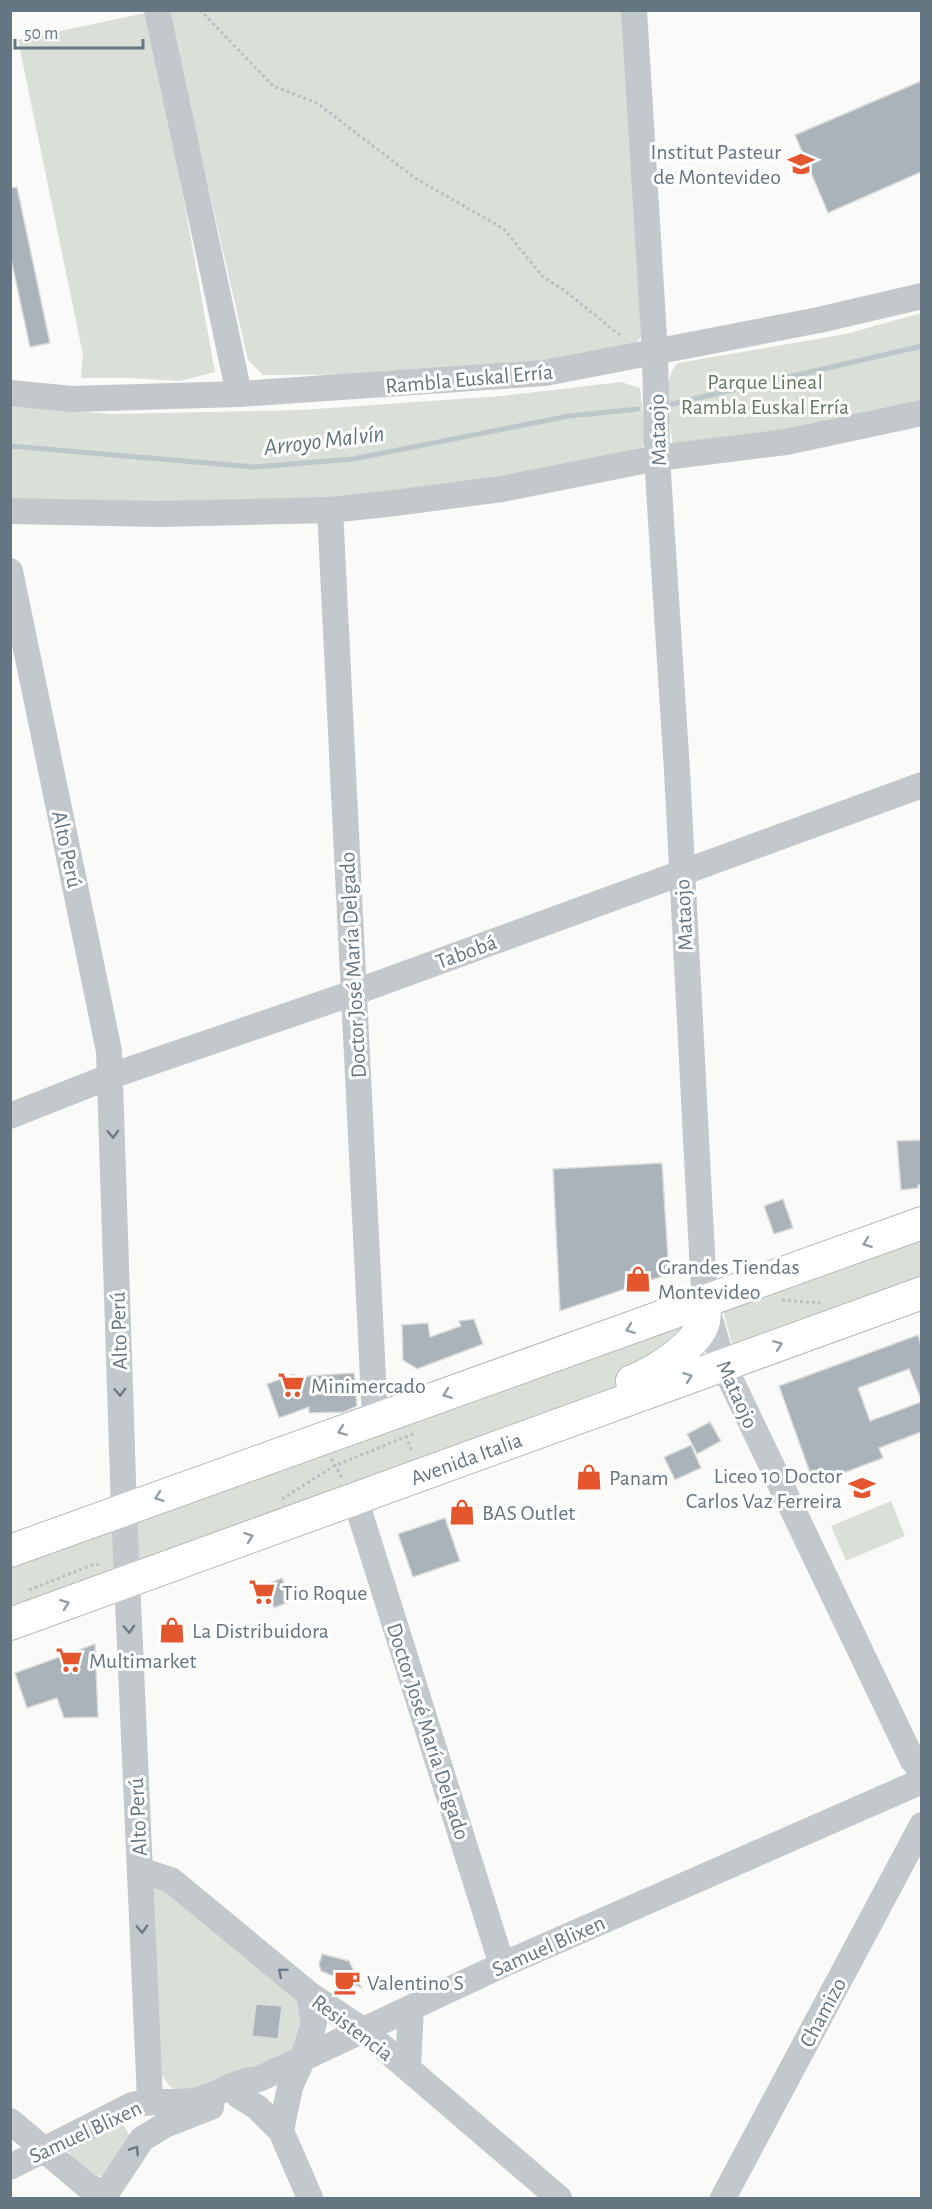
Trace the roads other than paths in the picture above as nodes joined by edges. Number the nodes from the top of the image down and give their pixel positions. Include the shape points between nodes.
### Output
1 (158, 10) edge
2 (634, 10) edge
3 (921, 296) edge
4 (655, 352) junction
5 (10, 393) edge
6 (239, 394) junction
7 (921, 413) edge
8 (657, 458) junction
9 (330, 510) junction
10 (10, 511) edge
11 (10, 571) edge
12 (921, 785) edge
13 (680, 873) junction
14 (353, 993) junction
15 (111, 1076) junction
16 (11, 1116) edge
17 (921, 1223) edge
18 (921, 1293) edge
19 (705, 1302) junction
20 (723, 1365) junction
21 (399, 1425) junction
22 (528, 1435) junction
23 (355, 1498) junction
24 (124, 1510) junction
25 (10, 1551) edge
26 (126, 1570) junction
27 (10, 1624) edge
28 (921, 1772) edge
29 (921, 1781) edge
30 (921, 1825) edge
31 (140, 1870) junction
32 (502, 1965) junction
33 (309, 1994) junction
34 (411, 2008) junction
35 (364, 2031) junction
36 (303, 2058) junction
37 (408, 2068) junction
38 (259, 2079) junction
39 (239, 2096) junction
40 (150, 2100) junction
41 (10, 2121) edge
42 (282, 2131) junction
43 (43, 2148) junction
44 (10, 2168) edge
45 (104, 2196) edge
46 (557, 2198) edge
47 (310, 2199) edge
48 (723, 2199) edge

1 - 6 street
2 - 4 street, Mataojo
3 - 4 street, Rambla Euskal Erría
4 - 6 street, Rambla Euskal Erría via 544,373
4 - 8 street, Mataojo
5 - 6 street, Rambla Euskal Erría via 72,399
7 - 8 street via 786,442
8 - 9 street via 502,489
8 - 13 street, Mataojo
9 - 10 street via 158,514
9 - 14 street, Doctor José María Delgado
11 - 15 street, Alto Perú via 110,1051
12 - 13 street, Tabobá
13 - 14 street, Tabobá
13 - 19 street, Mataojo
14 - 15 street, Tabobá
14 - 21 street, Doctor José María Delgado
15 - 16 street, Tabobá
15 -> 24 street, Alto Perú
17 -> 19 main road
20 -> 18 main road, Avenida Italia
19 - 20 street, Mataojo
19 -> 21 main road
19 - 22 main road via 704,1323 694,1338 670,1359 648,1375 563,1406
22 -> 20 main road, Avenida Italia
20 - 28 street, Mataojo
21 -> 24 main road via 321,1438
22 - 23 main road, Avenida Italia
26 -> 23 main road, Avenida Italia
23 - 32 street, Doctor José María Delgado
24 - 25 main road
24 - 26 street, Alto Perú
27 -> 26 main road, Avenida Italia
26 -> 31 street, Alto Perú
29 - 32 street, Samuel Blixen
30 - 48 street, Chamizo
33 -> 31 street, Resistencia via 171,1880
31 -> 40 street, Alto Perú
32 - 34 street, Samuel Blixen
33 - 35 street, Resistencia
33 - 36 street via 314,2023
34 - 35 street, Samuel Blixen
34 - 37 street
35 - 36 street, Samuel Blixen
35 - 37 street, Resistencia
36 - 38 street, Samuel Blixen
36 - 42 street via 290,2086
37 - 46 street, Resistencia
38 - 39 street via 252,2090
38 - 40 street, Samuel Blixen via 246,2080 188,2102
39 - 42 street via 258,2107
45 -> 39 street via 142,2139
40 - 43 street, Samuel Blixen
41 - 43 street
42 - 47 street
43 - 44 street, Samuel Blixen
43 - 45 street

